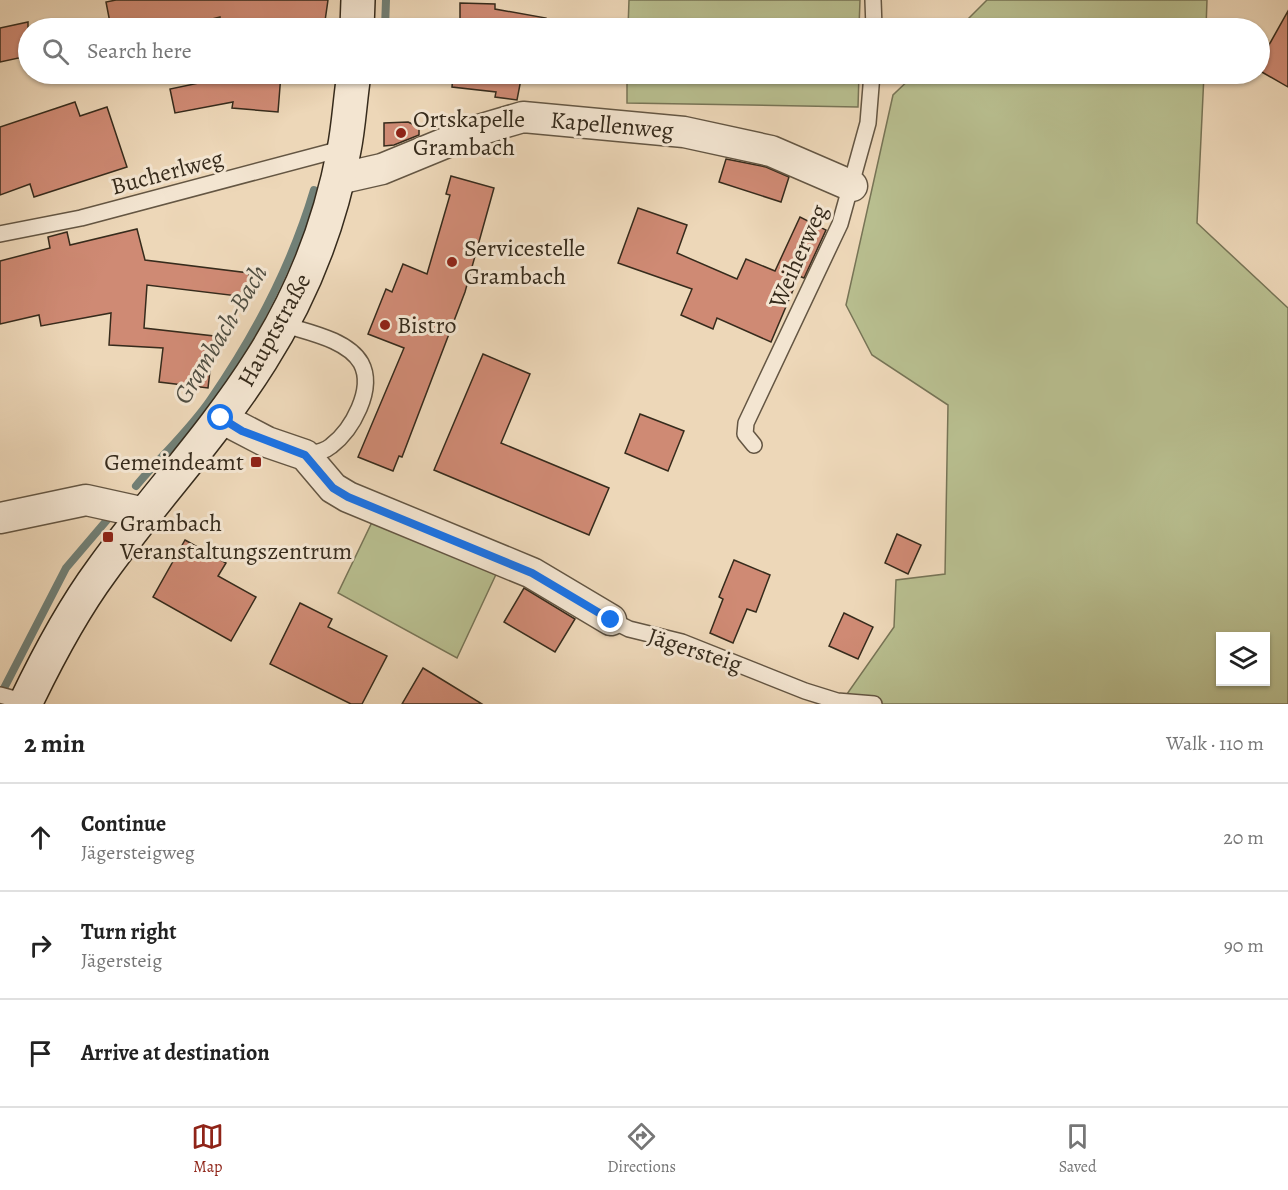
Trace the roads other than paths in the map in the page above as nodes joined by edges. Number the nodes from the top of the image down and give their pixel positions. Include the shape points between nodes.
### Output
1 (358, 0) edge
2 (873, 0) edge
3 (357, 18) edge
4 (873, 18) edge
5 (353, 84) edge
6 (871, 84) edge
7 (341, 163) junction
8 (852, 186) junction
9 (0, 234) edge
10 (282, 324) junction
11 (221, 418) junction
12 (754, 445) dead end
13 (305, 455) junction
14 (145, 513) junction
15 (0, 518) edge
16 (611, 620) joint
17 (17, 700) edge
18 (874, 704) edge

1 - 3 main road
2 - 4 lane
5 - 7 main road, Hauptstraße
6 - 8 lane, Weiherweg via 868,123
7 - 8 street, Kapellenweg via 382,170 472,132 523,117 684,132 771,151
7 - 9 lane, Bucherlweg
7 - 10 main road, Hauptstraße via 308,270
8 - 12 lane, Weiherweg via 840,224 746,423 745,434
10 - 11 main road, Hauptstraße
10 - 13 lane via 351,352 361,363 364,377 363,398 351,424 331,446
11 - 13 street via 242,431
11 - 14 main road, Hauptstraße
13 - 16 street, Jägersteig via 333,488 348,497 532,573
14 - 15 street via 86,500
14 - 17 main road, Hauptstraße via 78,604
16 - 18 lane, Jägersteig via 629,629 682,642 805,691 837,701

